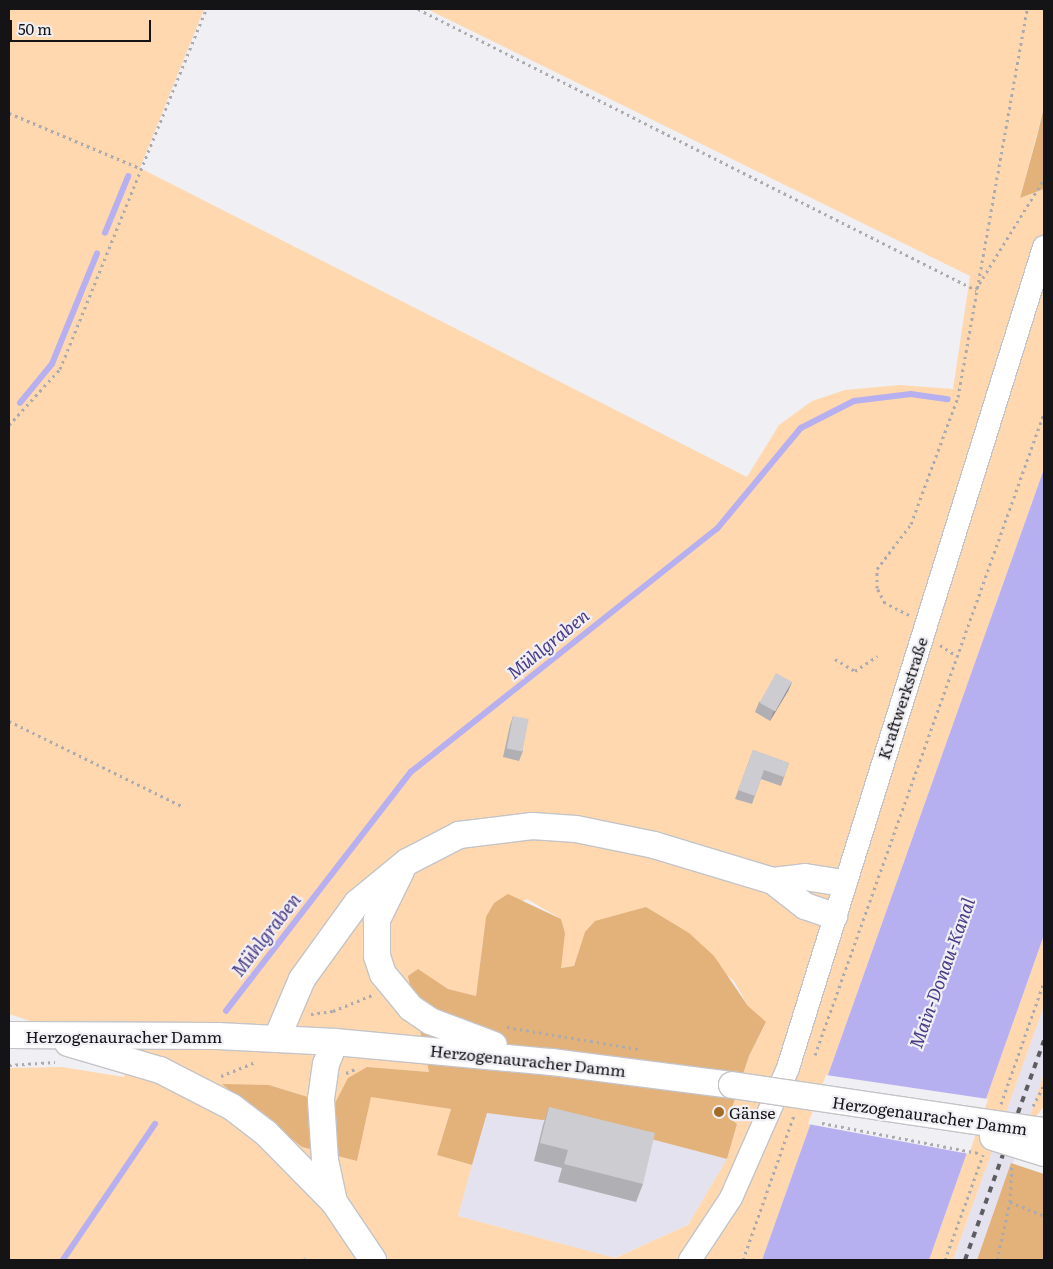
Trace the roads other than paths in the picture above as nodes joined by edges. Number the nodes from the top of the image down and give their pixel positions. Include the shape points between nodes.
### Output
1 (1044, 247) edge
2 (407, 862) junction
3 (773, 880) junction
4 (844, 883) junction
5 (834, 916) junction
6 (41, 1034) junction
7 (9, 1035) edge
8 (276, 1038) junction
9 (331, 1053) junction
10 (552, 1062) junction
11 (913, 1113) junction
12 (1044, 1131) edge
13 (1044, 1153) edge
14 (334, 1202) junction
15 (373, 1260) edge
16 (690, 1260) edge

1 - 4 street, Kraftwerkstraße
2 - 3 main road via 459,835 532,826 616,835
2 - 8 main road via 372,887 336,930 302,979
2 - 10 main road via 386,897 375,935 377,956 391,987 430,1021
3 - 4 main road via 804,876
3 - 5 main road via 805,906
4 - 5 street, Kraftwerkstraße
5 - 16 street, Kraftwerkstraße via 788,1068 756,1148 727,1206
6 - 7 main road, Herzogenauracher Damm
6 - 8 main road, Herzogenauracher Damm
6 - 14 main road via 160,1070 205,1090 266,1133
8 - 9 main road, Herzogenauracher Damm
9 - 10 main road, Herzogenauracher Damm
9 - 14 main road via 322,1123
10 - 11 main road, Herzogenauracher Damm, bridge
11 - 12 main road, Herzogenauracher Damm, bridge
11 - 13 main road, bridge
14 - 15 main road

